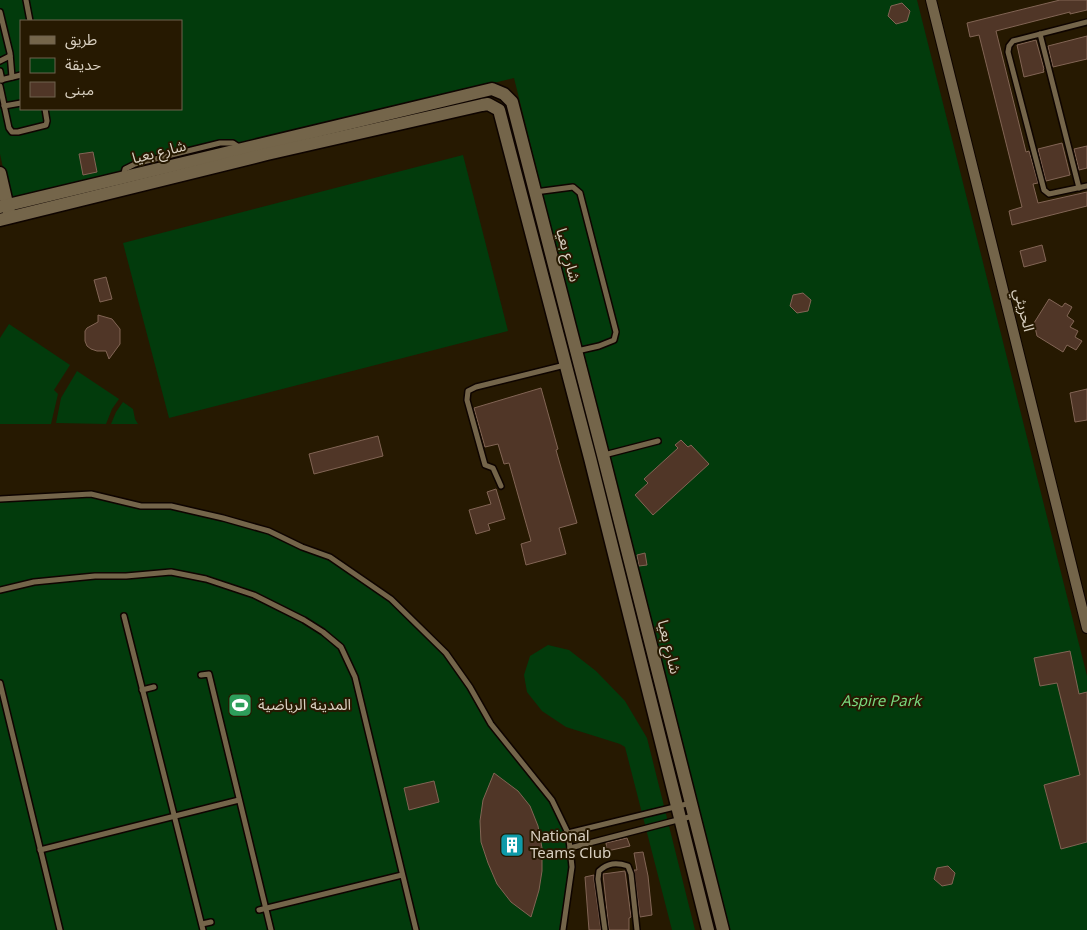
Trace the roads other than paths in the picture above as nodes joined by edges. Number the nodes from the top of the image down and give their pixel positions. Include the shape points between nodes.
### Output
1 (26, 0) edge
2 (931, 0) edge
3 (0, 12) edge
4 (30, 20) edge
5 (1087, 22) edge
6 (1040, 34) junction
7 (10, 56) junction
8 (0, 61) edge
9 (0, 71) edge
10 (20, 75) edge
11 (12, 77) junction
12 (1, 80) edge
13 (0, 86) edge
14 (20, 102) edge
15 (4, 106) junction
16 (44, 110) edge
17 (0, 173) edge
18 (1087, 186) edge
19 (1080, 188) junction
20 (535, 192) junction
21 (522, 195) junction
22 (5, 213) edge
23 (578, 356) junction
24 (565, 365) junction
25 (658, 441) dead end
26 (603, 455) junction
27 (590, 458) junction
28 (501, 486) dead end
29 (0, 499) edge
30 (0, 590) edge
31 (1084, 606) edge
32 (124, 616) dead end
33 (1087, 628) edge
34 (201, 676) dead end
35 (0, 683) edge
36 (154, 687) dead end
37 (142, 690) junction
38 (239, 800) junction
39 (676, 806) junction
40 (693, 809) junction
41 (174, 816) junction
42 (680, 819) junction
43 (568, 833) junction
44 (570, 848) junction
45 (40, 850) junction
46 (402, 875) junction
47 (266, 908) junction
48 (258, 910) dead end
49 (211, 922) dead end
50 (202, 927) edge
51 (60, 930) edge
52 (271, 930) edge
53 (416, 930) edge
54 (563, 930) edge
55 (605, 930) edge
56 (637, 930) edge
57 (708, 930) edge
58 (723, 930) edge

1 - 4 lane
2 - 31 street, الحريثي
3 - 7 lane
5 - 6 lane
6 - 19 lane
6 - 19 lane via 1013,41 1009,46 1015,79 1044,190 1049,194
7 - 8 lane
7 - 11 lane
9 - 12 lane
10 - 11 lane
11 - 12 lane
13 - 15 lane
14 - 15 lane
15 - 16 lane via 14,133 46,125
17 - 22 street
18 - 19 lane
20 - 21 lane
20 - 22 street, شارع بعيا via 512,102 492,88 123,178
20 - 23 street, شارع بعيا
20 - 23 lane via 574,187 580,193 616,332 614,340
21 - 22 street, شارع بعيا via 499,110 488,104
21 - 24 street, شارع بعيا
23 - 24 street
23 - 26 street, شارع بعيا
24 - 27 street, شارع بعيا
24 - 28 lane via 468,391 467,400 485,464 493,468
25 - 26 lane
26 - 27 street
26 - 40 street, شارع بعيا
27 - 39 street, شارع بعيا
29 - 43 lane via 91,494 141,506 172,506 269,531 330,558 391,599 446,653 491,724 552,800
30 - 46 lane via 34,582 171,572 254,594 323,632 341,647 355,677
31 - 33 street, الحريثي
32 - 37 lane
34 - 38 lane via 209,674
35 - 45 lane
36 - 37 lane
37 - 41 lane
38 - 41 lane
38 - 47 lane
39 - 40 lane
39 - 42 street, شارع بعيا
39 - 43 lane
40 - 42 lane
40 - 58 street, شارع بعيا
41 - 45 lane
41 - 50 lane
42 - 44 lane
42 - 57 street, شارع بعيا
43 - 44 lane
44 - 54 lane via 572,867
45 - 51 lane
46 - 47 lane
46 - 53 lane
47 - 48 lane
47 - 52 lane
49 - 50 lane
55 - 56 lane via 599,871 606,865 619,863 628,866 632,874

